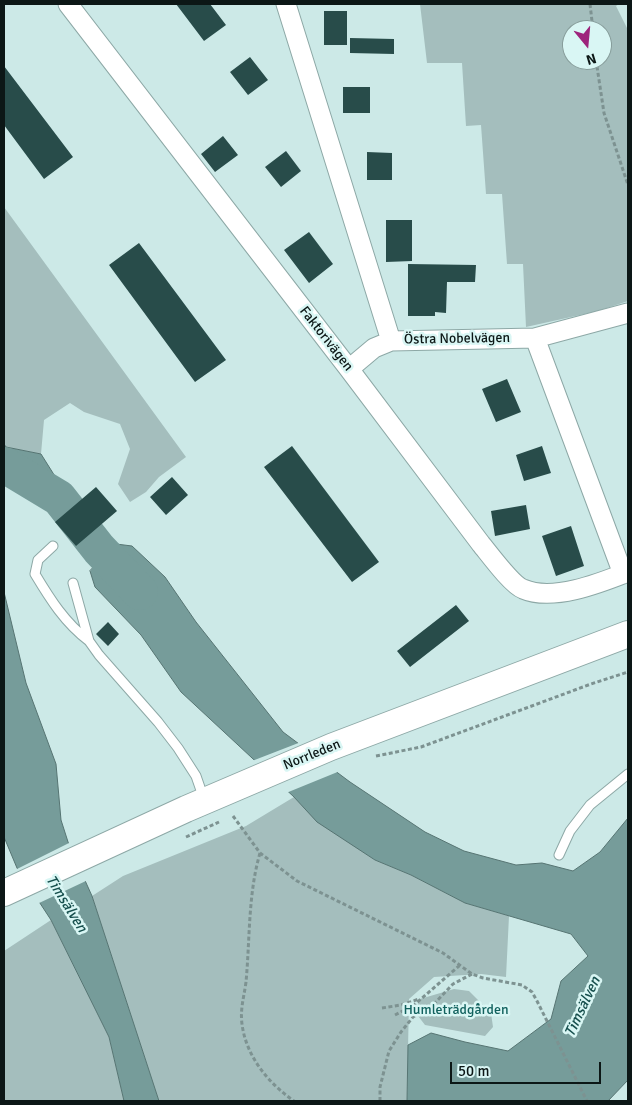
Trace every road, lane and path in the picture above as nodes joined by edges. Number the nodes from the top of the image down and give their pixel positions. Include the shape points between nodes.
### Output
1 (68, 4) edge
2 (286, 4) edge
3 (590, 4) edge
4 (592, 20) edge
5 (598, 70) edge
6 (628, 184) edge
7 (628, 312) edge
8 (535, 338) junction
9 (391, 341) junction
10 (349, 369) junction
11 (53, 546) dead end
12 (626, 573) edge
13 (73, 582) dead end
14 (628, 634) edge
15 (89, 641) junction
16 (628, 672) edge
17 (368, 757) dead end
18 (628, 774) edge
19 (205, 801) junction
20 (233, 816) dead end
21 (260, 853) junction
22 (559, 856) dead end
23 (4, 893) edge
24 (460, 966) junction
25 (472, 974) junction
26 (419, 999) junction
27 (382, 1008) dead end
28 (395, 1015) dead end
29 (294, 1101) edge
30 (380, 1101) edge
31 (587, 1101) edge

1 - 10 street, Faktorivägen
2 - 9 street, Östra Nobelvägen
3 - 4 path
5 - 6 path via 604,113
7 - 8 street, Östra Nobelvägen
8 - 9 street, Östra Nobelvägen
8 - 12 street
9 - 10 street via 374,348
10 - 12 street, Faktorivägen via 481,544 522,589 548,594 564,592
11 - 15 lane via 38,560 35,574 50,600 74,630
13 - 15 lane
14 - 19 street, Norrleden via 331,747
15 - 19 lane via 178,748 196,776
16 - 17 path via 421,747
18 - 22 lane via 590,805 570,831
19 - 23 street, Norrleden
20 - 21 path
21 - 24 path via 297,882 443,954
21 - 29 path via 255,868 242,1025 257,1064 280,1092
24 - 25 path
24 - 26 path
25 - 30 path via 454,984 432,1006 413,1017 401,1032 389,1051
25 - 31 path via 522,985 532,992
26 - 27 path
26 - 28 path

